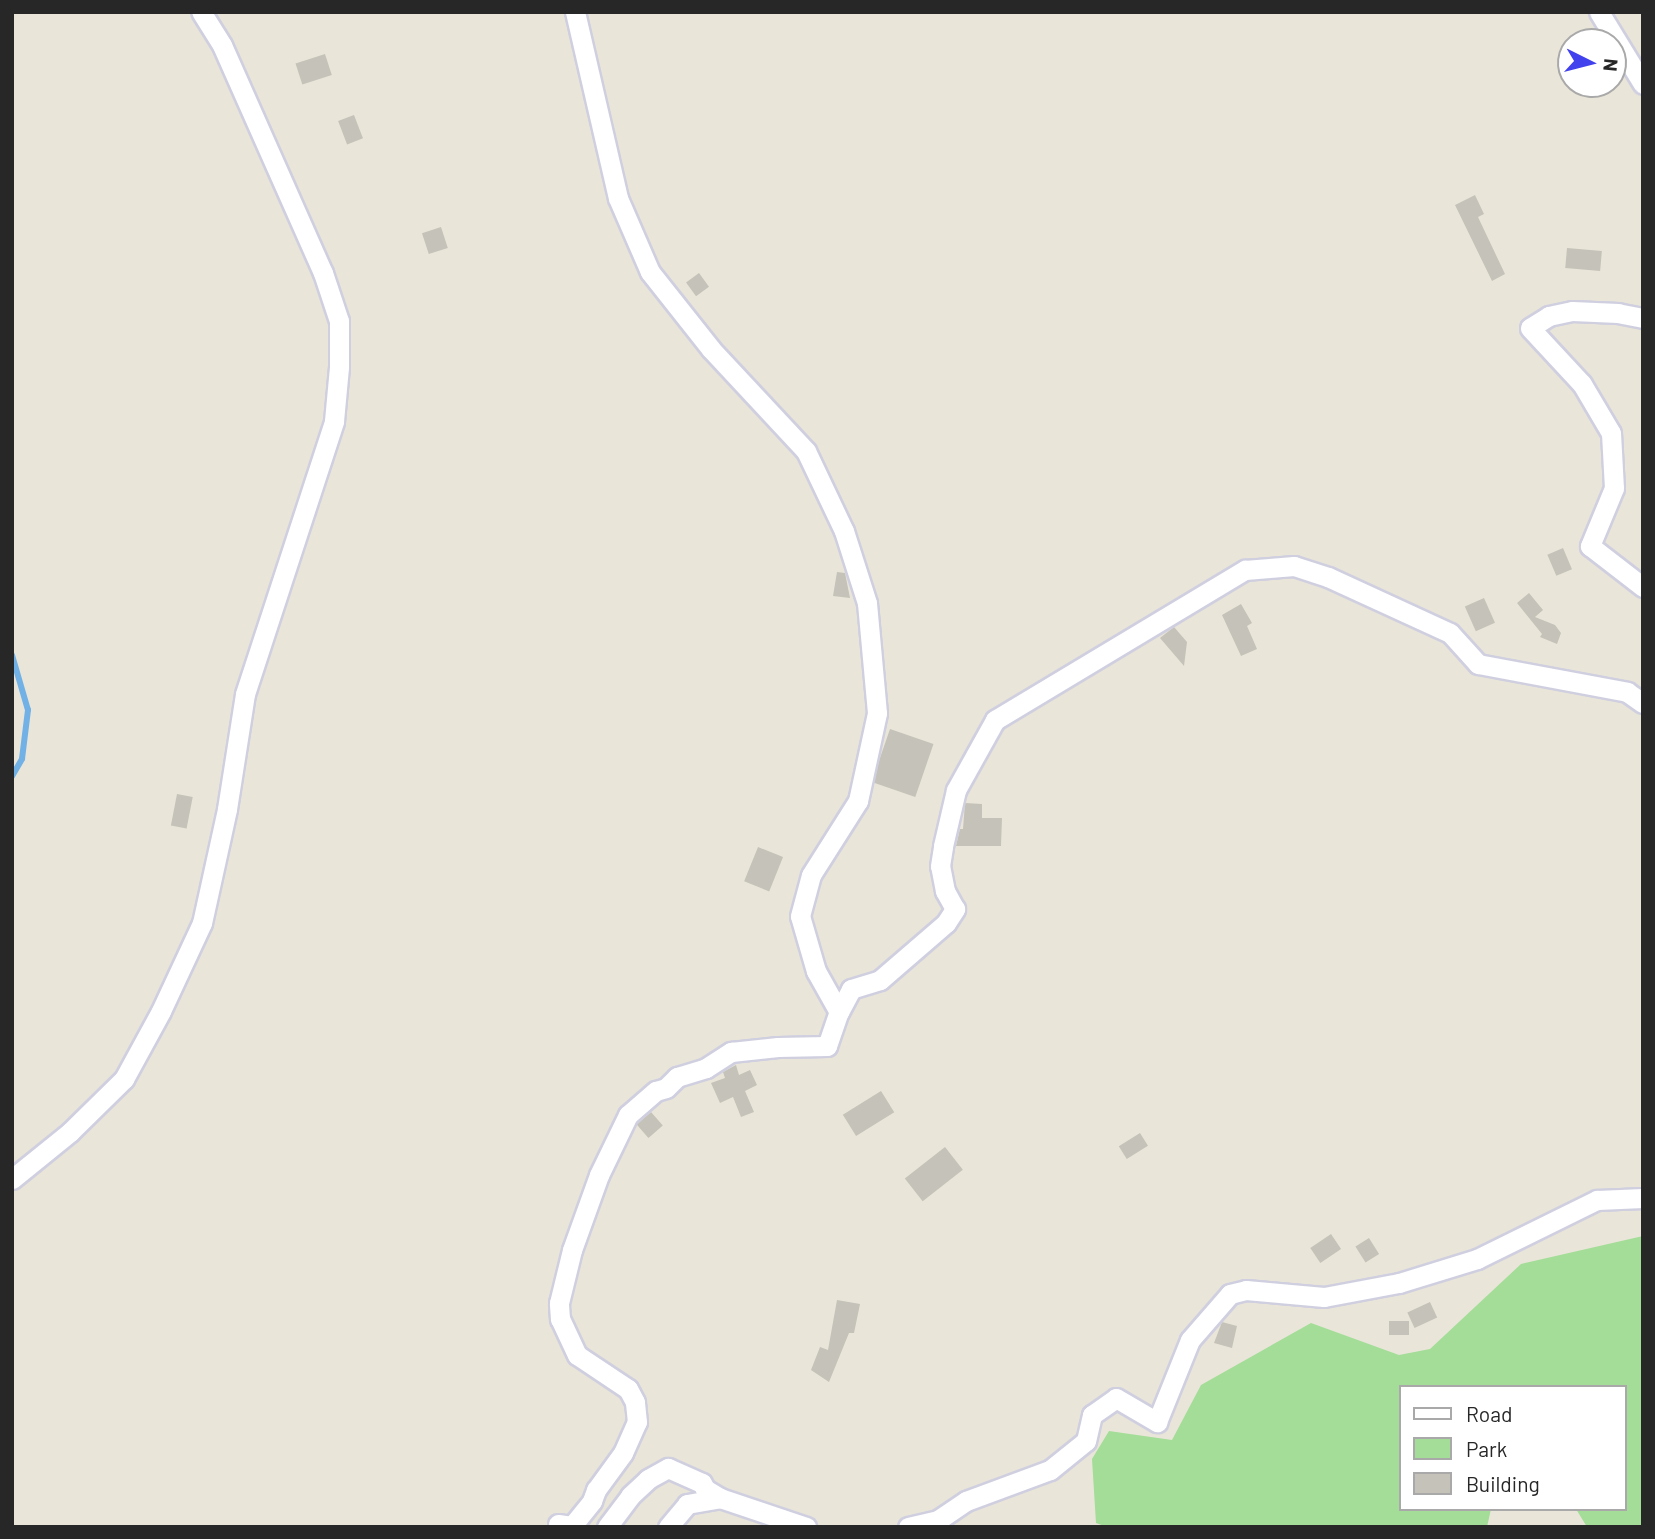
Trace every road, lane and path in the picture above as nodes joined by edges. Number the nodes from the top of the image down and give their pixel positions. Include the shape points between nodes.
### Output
1 (201, 12) edge
2 (575, 12) edge
3 (1599, 12) edge
4 (1643, 85) edge
5 (1643, 318) edge
6 (1643, 587) edge
7 (1643, 703) edge
8 (839, 1012) junction
9 (12, 1179) edge
10 (1643, 1198) edge
11 (720, 1498) junction
12 (554, 1526) edge
13 (607, 1527) edge
14 (668, 1527) edge
15 (806, 1527) edge
16 (908, 1527) edge

1 - 9 street via 222,45 259,134 310,236 339,321 334,421 245,694 228,809 202,923 124,1079 70,1132
2 - 8 street via 618,198 650,272 711,349 806,450 844,531 867,603 877,713 858,800 811,875 800,916 816,971
3 - 4 street
5 - 6 street via 1572,311 1549,316 1530,328 1582,384 1611,433 1614,488 1590,546
7 - 8 street via 1627,692 1478,664 1450,633 1305,569 1245,570 995,720 957,789 943,846 944,891 955,909 946,923 880,980 851,989
8 - 12 street via 827,1046 731,1052 706,1068 677,1077 628,1115 584,1215 559,1303 560,1319 577,1355 628,1389 635,1402 636,1422 623,1453 592,1501 572,1526
10 - 16 street via 1597,1200 1478,1259 1399,1283 1324,1297 1246,1290 1230,1294 1190,1340 1157,1422 1115,1398 1093,1415 1086,1441 1050,1470 966,1501 938,1520
11 - 13 street via 702,1483 668,1468 630,1496
11 - 14 street via 687,1504
11 - 15 street

